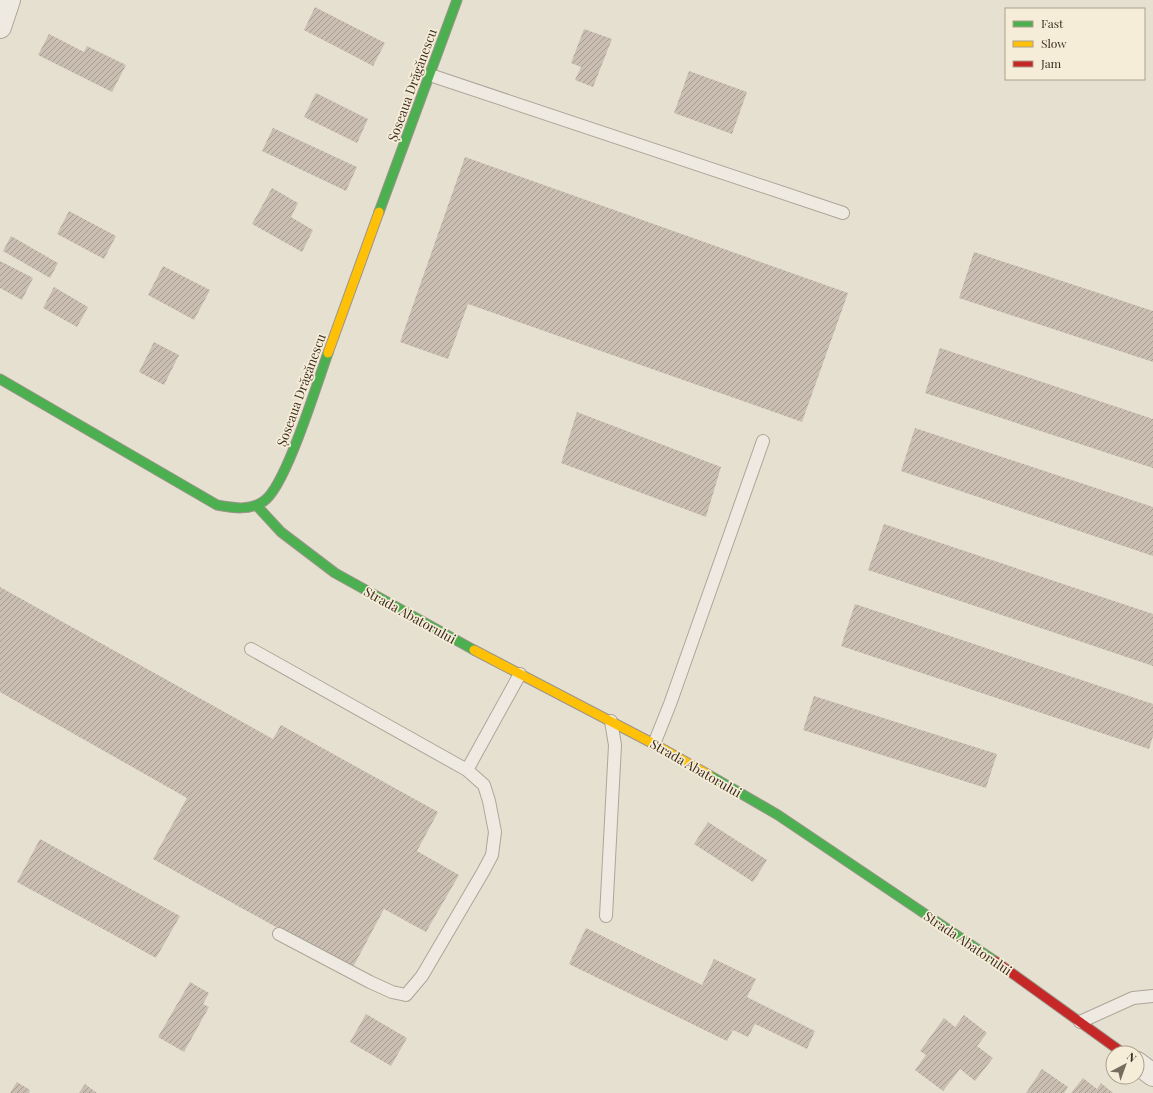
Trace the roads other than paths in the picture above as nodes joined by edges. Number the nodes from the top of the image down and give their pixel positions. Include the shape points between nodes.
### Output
1 (9, 0) edge
2 (457, 0) edge
3 (0, 26) edge
4 (430, 75) junction
5 (843, 213) dead end
6 (0, 379) edge
7 (763, 441) dead end
8 (257, 506) junction
9 (251, 649) dead end
10 (520, 674) junction
11 (611, 721) junction
12 (654, 744) junction
13 (467, 770) junction
14 (606, 916) dead end
15 (279, 934) dead end
16 (1153, 996) edge
17 (1080, 1022) junction
18 (1112, 1045) edge

1 - 3 street
2 - 4 street, Șoseaua Drăgănescu
4 - 5 lane
4 - 8 street, Șoseaua Drăgănescu via 281,480 270,497
6 - 8 street, Șoseaua Drăgănescu via 217,505 237,510
7 - 12 lane
8 - 10 street, Strada Abatorului via 281,532 336,573
9 - 13 lane
10 - 11 street, Strada Abatorului
10 - 13 lane
11 - 12 street, Strada Abatorului
11 - 14 lane via 615,745
12 - 17 street, Strada Abatorului via 778,815 988,956
13 - 15 lane via 484,785 490,801 495,832 492,855 422,976 406,994 392,992 370,982
16 - 17 lane via 1133,998
17 - 18 street, Strada Abatorului

